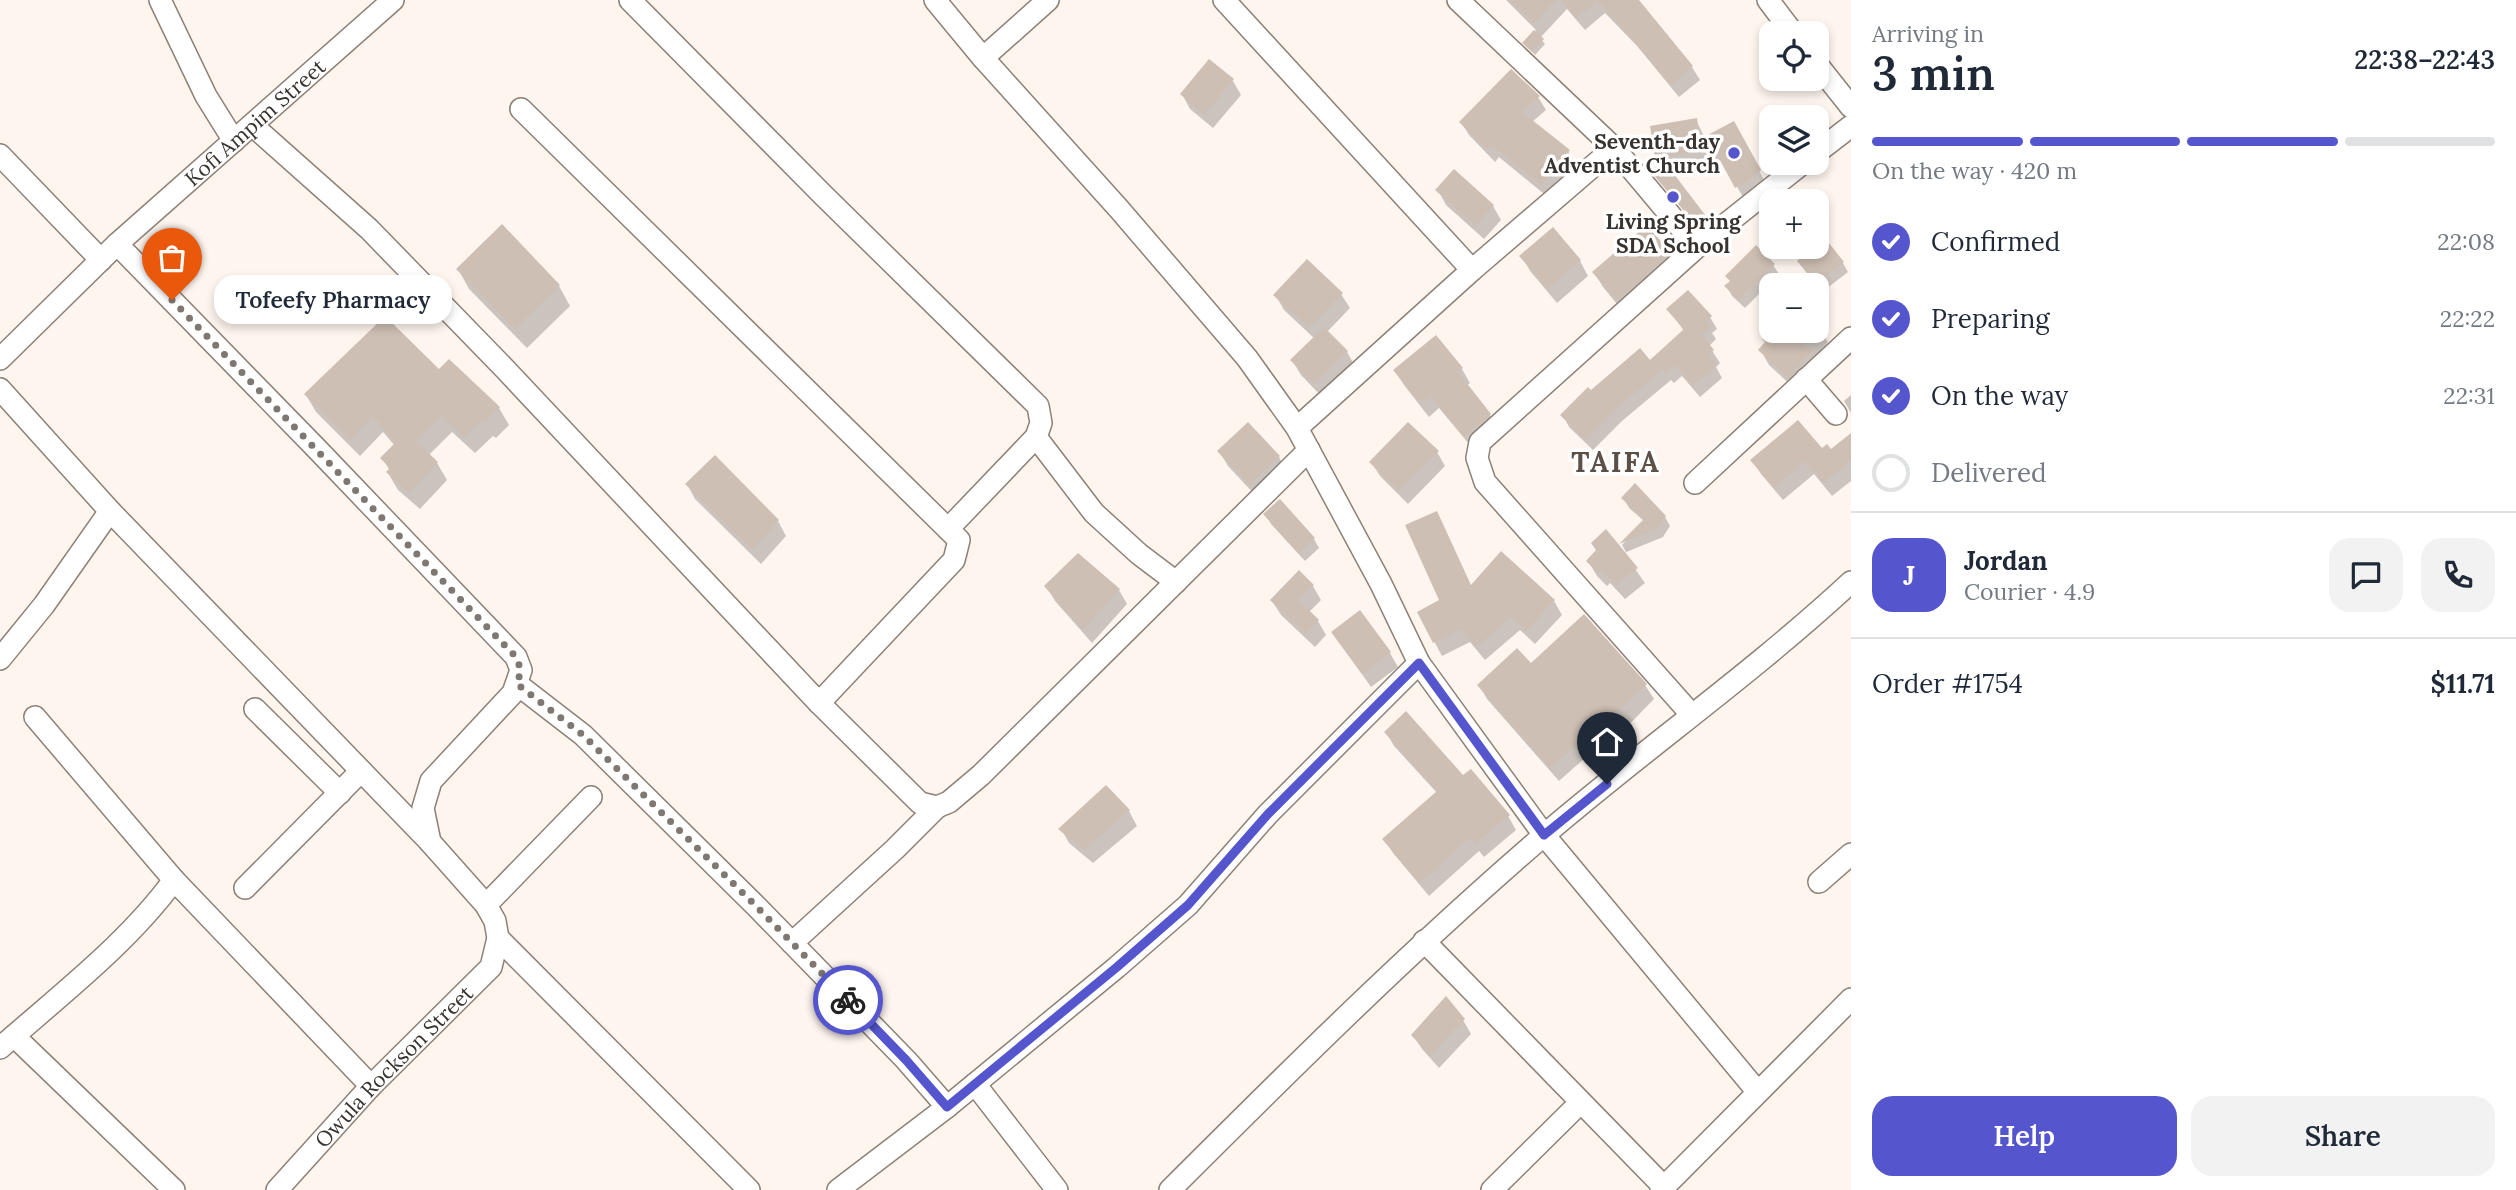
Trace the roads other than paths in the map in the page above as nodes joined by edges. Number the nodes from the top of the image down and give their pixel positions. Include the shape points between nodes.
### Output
1 (160, 0) edge
2 (393, 0) edge
3 (630, 0) edge
4 (935, 0) edge
5 (1048, 0) edge
6 (1224, 0) edge
7 (1458, 0) edge
8 (1768, 0) edge
9 (1784, 21) edge
10 (983, 58) junction
11 (1829, 79) edge
12 (1851, 107) edge
13 (521, 109) dead end
14 (252, 125) junction
15 (1851, 126) edge
16 (234, 141) junction
17 (1829, 143) edge
18 (1614, 148) junction
19 (0, 155) edge
20 (1788, 175) edge
21 (117, 244) junction
22 (1697, 247) junction
23 (101, 260) junction
24 (1472, 270) junction
25 (1851, 338) edge
26 (0, 359) edge
27 (1807, 379) junction
28 (0, 389) edge
29 (1836, 414) dead end
30 (1297, 428) junction
31 (1036, 437) junction
32 (1309, 450) junction
33 (1695, 483) dead end
34 (110, 511) junction
35 (948, 529) junction
36 (1176, 582) junction
37 (1851, 582) edge
38 (0, 659) edge
39 (1419, 663) junction
40 (519, 677) junction
41 (819, 703) junction
42 (256, 709) dead end
43 (1691, 715) junction
44 (35, 717) dead end
45 (361, 771) junction
46 (340, 793) junction
47 (591, 797) dead end
48 (937, 807) junction
49 (1544, 835) junction
50 (430, 842) junction
51 (1851, 853) edge
52 (174, 880) junction
53 (1819, 882) dead end
54 (245, 888) dead end
55 (486, 905) junction
56 (498, 938) junction
57 (1424, 941) junction
58 (792, 943) junction
59 (1851, 999) edge
60 (7, 1042) edge
61 (975, 1084) junction
62 (371, 1086) junction
63 (1757, 1091) junction
64 (1580, 1103) junction
65 (947, 1107) junction
66 (1663, 1188) edge
67 (174, 1190) edge
68 (277, 1190) edge
69 (749, 1190) edge
70 (838, 1190) edge
71 (1057, 1190) edge
72 (1170, 1190) edge
73 (1493, 1190) edge

1 - 16 street via 206,96
2 - 14 street, Kofi Ampim Street
3 - 31 street via 1038,406 1041,423
4 - 10 street
5 - 10 street
6 - 24 street
7 - 18 street
8 - 9 street
10 - 30 street via 1247,358
11 - 12 street
13 - 35 street
14 - 16 street, Kofi Ampim Street
14 - 41 street via 369,229
15 - 17 street
16 - 21 street, Kofi Ampim Street
18 - 22 street
18 - 24 street
19 - 23 street
20 - 22 street
21 - 23 street, Kofi Ampim Street
21 - 40 street via 498,637 516,657
22 - 43 street via 1480,442 1477,458 1485,482
23 - 26 street, Kofi Ampim Street
24 - 30 street
25 - 27 street
27 - 29 street
27 - 33 street
28 - 34 street
30 - 32 street
31 - 35 street
31 - 36 street via 1094,513
32 - 36 street
32 - 39 street
34 - 38 street
34 - 45 street
35 - 41 street via 960,540 954,560
36 - 48 street via 981,775
37 - 43 street via 1769,655
39 - 49 street
39 - 61 street via 1268,814 1188,905
40 - 50 street via 513,693 431,781 423,808
40 - 58 street
41 - 48 street via 920,803
42 - 46 street
43 - 49 street
44 - 52 street
45 - 46 street
45 - 50 street
46 - 54 street
47 - 55 street
48 - 58 street
49 - 57 street
49 - 63 street
50 - 55 street
51 - 53 street
52 - 60 street via 88,971
52 - 62 street
55 - 56 street
56 - 62 street, Owula Rockson Street via 491,967
56 - 69 street
57 - 64 street
57 - 72 street
58 - 65 street
59 - 63 street
60 - 67 street
61 - 65 street
61 - 71 street
62 - 68 street, Owula Rockson Street
63 - 66 street
64 - 66 street
64 - 73 street
65 - 70 street

